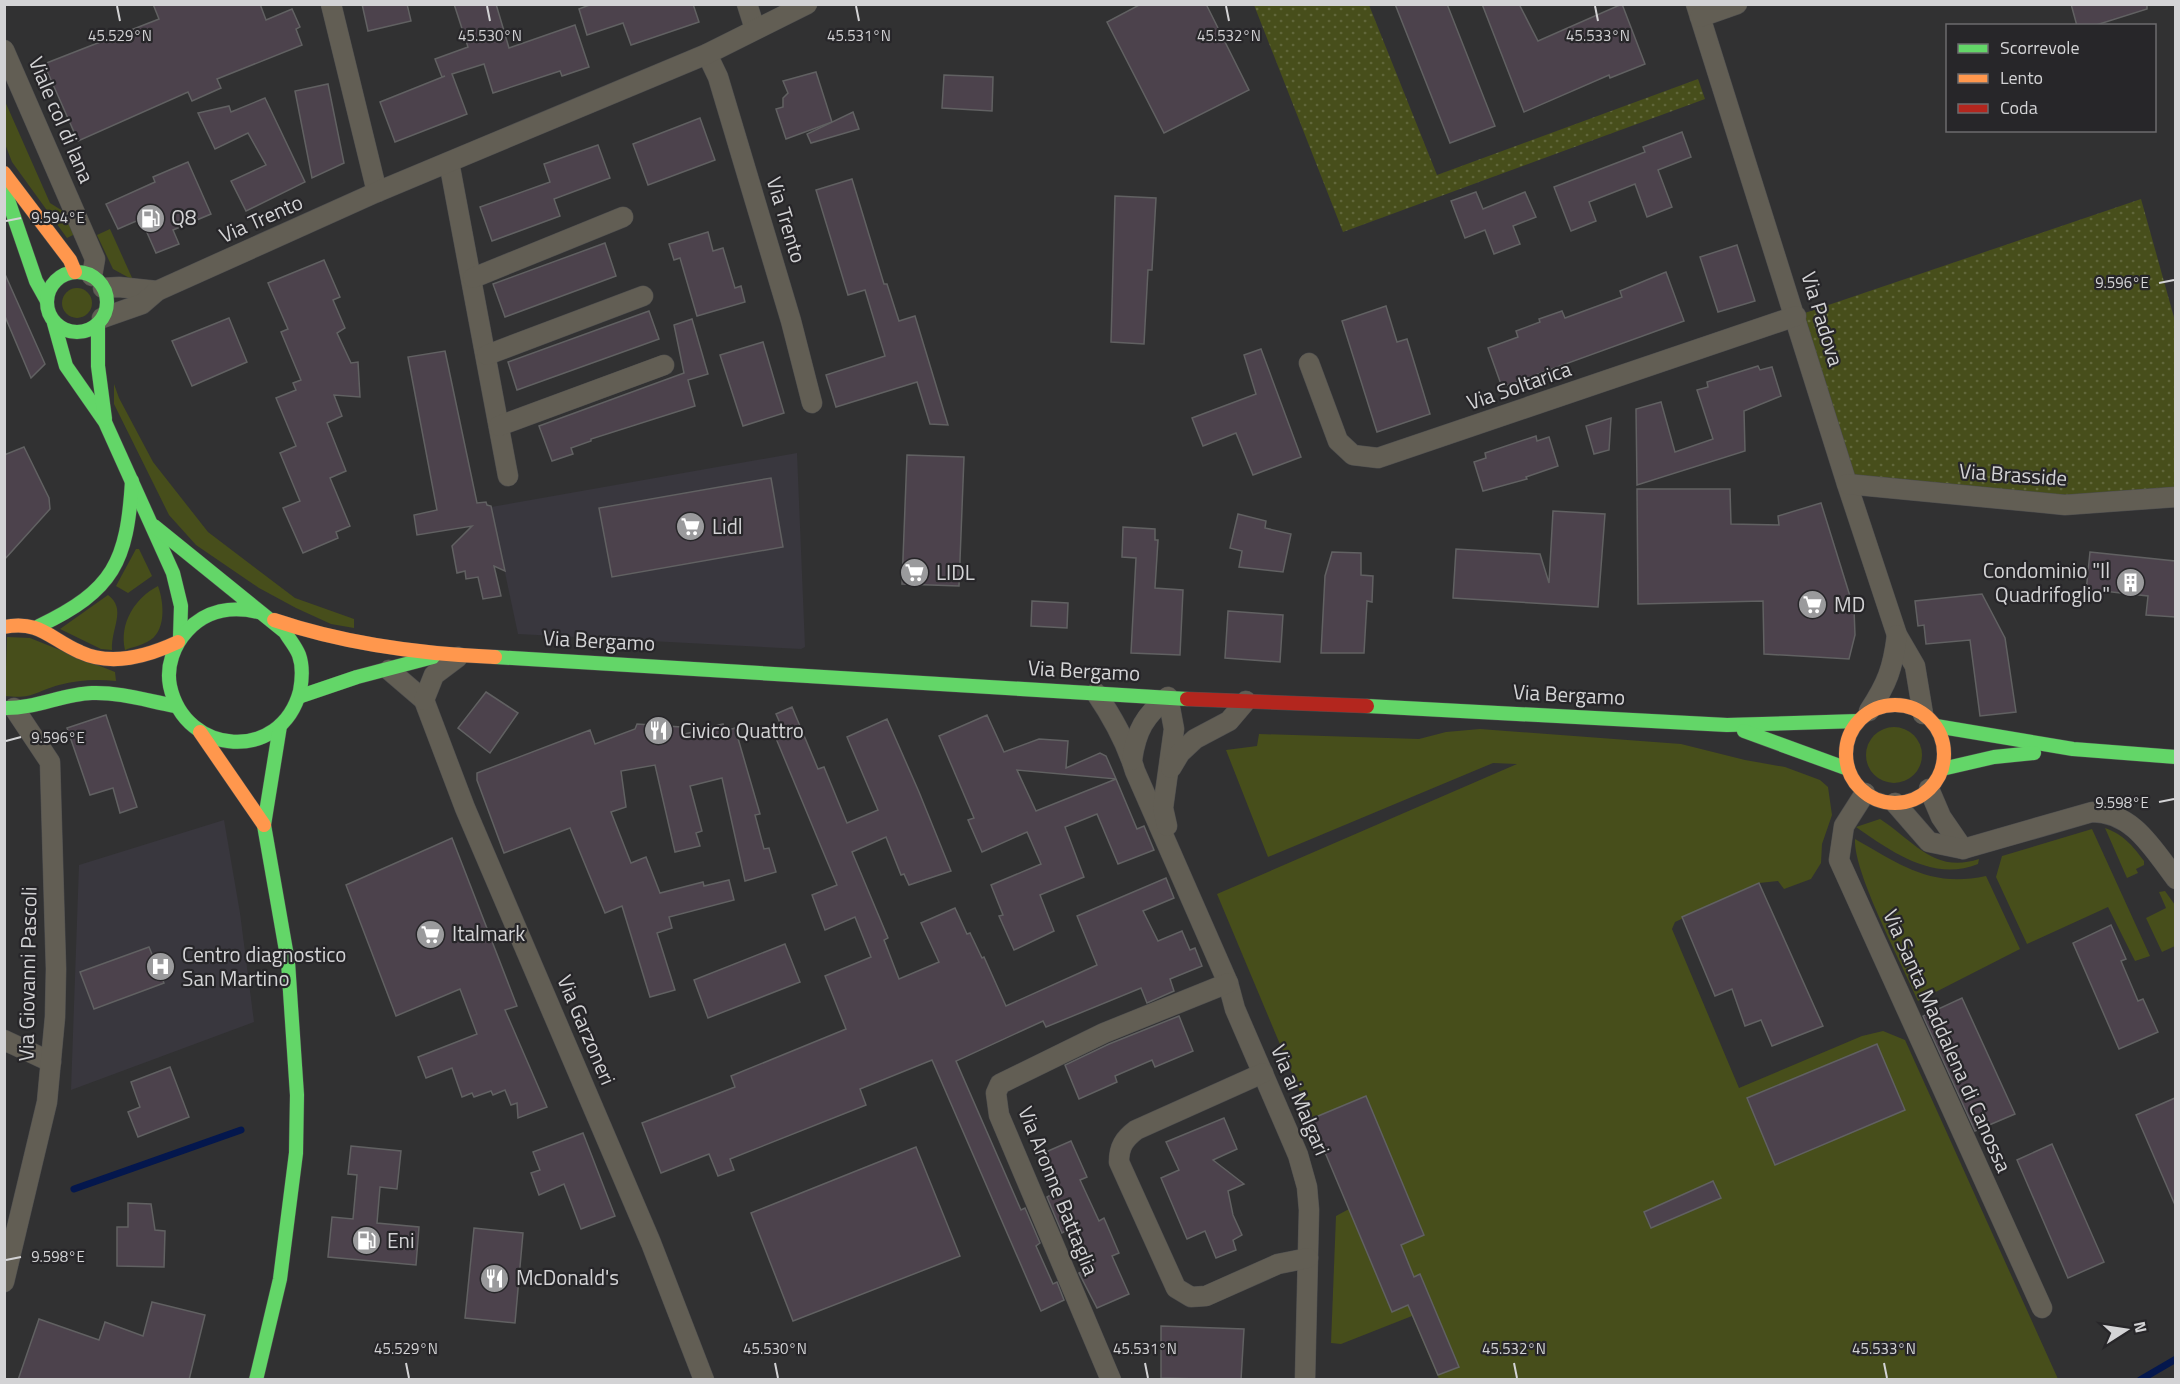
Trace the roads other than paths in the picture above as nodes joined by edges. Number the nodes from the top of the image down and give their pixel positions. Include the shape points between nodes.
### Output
1 (331, 4) edge
2 (747, 4) edge
3 (807, 4) edge
4 (1737, 4) edge
5 (1698, 11) edge
6 (755, 29) junction
7 (4, 50) edge
8 (707, 54) junction
9 (450, 162) junction
10 (4, 172) edge
11 (4, 188) edge
12 (377, 192) junction
13 (623, 217) dead end
14 (90, 279) junction
15 (473, 279) junction
16 (157, 291) junction
17 (643, 296) dead end
18 (46, 299) junction
19 (1796, 316) junction
20 (100, 321) junction
21 (54, 323) junction
22 (487, 355) junction
23 (1309, 363) dead end
24 (664, 365) dead end
25 (812, 403) dead end
26 (105, 422) junction
27 (499, 426) junction
28 (508, 476) dead end
29 (132, 481) junction
30 (1847, 484) junction
31 (2175, 497) edge
32 (154, 526) junction
33 (258, 612) junction
34 (274, 620) junction
35 (39, 626) junction
36 (4, 627) edge
37 (1897, 635) junction
38 (179, 640) junction
39 (438, 655) junction
40 (462, 656) junction
41 (389, 670) junction
42 (1096, 693) junction
43 (301, 696) junction
44 (1168, 697) junction
45 (424, 700) junction
46 (1246, 701) junction
47 (176, 706) junction
48 (7, 709) edge
49 (1864, 716) junction
50 (1930, 720) junction
51 (1727, 725) junction
52 (280, 726) junction
53 (200, 732) junction
54 (2073, 750) junction
55 (2175, 757) edge
56 (1132, 760) junction
57 (1848, 769) junction
58 (1942, 769) junction
59 (1168, 773) junction
60 (1929, 789) junction
61 (1865, 793) junction
62 (1895, 803) junction
63 (264, 825) junction
64 (1963, 849) junction
65 (1173, 855) junction
66 (2175, 879) edge
67 (1228, 982) junction
68 (4, 1040) edge
69 (51, 1062) junction
70 (1263, 1073) junction
71 (1308, 1258) junction
72 (4, 1282) edge
73 (2042, 1308) dead end
74 (256, 1380) edge
75 (704, 1380) edge
76 (1111, 1380) edge
77 (1305, 1380) edge

1 - 12 street
2 - 6 street
3 - 6 street, Via Trento
4 - 5 street, Via Padova
5 - 19 street, Via Padova
6 - 8 street, Via Trento
7 - 14 street, Viale col di lana via 95,259
8 - 9 street, Via Trento
8 - 25 street, Via Trento via 791,321
9 - 12 street, Via Trento
9 - 15 street
10 - 14 main road via 70,260
11 - 18 main road
12 - 16 street, Via Trento
13 - 15 street
14 - 16 street
14 - 18 main road via 67,274 53,283
14 - 20 main road via 107,303
15 - 22 street
16 - 20 street, Via Trento via 142,304
17 - 22 street
18 - 21 main road
19 - 23 street, Via Soltarica via 1378,458 1353,454 1338,441
19 - 30 street, Via Padova
20 - 21 main road via 76,333
20 - 26 main road via 98,366
21 - 26 main road via 66,366
22 - 27 street
24 - 27 street
26 - 29 main road
27 - 28 street
29 - 32 main road
29 - 35 main road via 131,517 119,561 92,596 73,611
30 - 31 street, Via Brasside via 2065,505
30 - 37 street, Via Padova
32 - 33 main road
32 - 38 main road via 178,595
33 - 34 main road
33 - 38 main road via 223,609 192,625
34 - 39 main road, Via Bergamo via 316,634
34 - 43 main road via 290,634 300,653 304,674
35 - 36 main road
35 - 38 main road via 92,657 120,660 144,656
37 - 49 street, Via Padova via 1894,666 1886,687
37 - 50 street, Via Padova via 1915,666
38 - 47 main road via 169,674
39 - 40 main road, Via Bergamo
39 - 41 main road, Via Bergamo
40 - 42 main road, Via Bergamo
40 - 45 street via 434,675
41 - 43 main road, Via Bergamo
41 - 45 street, Via Garzoneri
42 - 44 main road, Via Bergamo
42 - 56 street, Via ai Malgari via 1116,722
43 - 52 main road
44 - 46 main road, Via Bergamo
44 - 56 street via 1140,725
44 - 59 street, Via ai Malgari via 1173,729
45 - 75 street, Via Garzoneri via 465,808 651,1243
46 - 51 main road, Via Bergamo
46 - 59 street, Via ai Malgari via 1229,721 1195,739 1180,753
47 - 48 main road via 90,693
47 - 53 main road
48 - 69 street, Via Giovanni Pascoli via 50,762 56,969
49 - 50 main road, Via Bergamo via 1897,705 1911,707
49 - 51 main road, Via Bergamo
49 - 57 main road via 1847,744
50 - 54 main road, Via Bergamo
50 - 58 main road via 1944,754
51 - 57 main road, Via Bergamo
52 - 53 main road via 262,738 241,743 219,741
52 - 63 main road
53 - 63 main road
54 - 55 main road, Via Bergamo
54 - 58 main road, Via Bergamo via 1994,757
56 - 65 street, Via ai Malgari
57 - 61 main road
58 - 60 main road
59 - 65 street, Via ai Malgari via 1163,808
60 - 62 main road via 1913,800
60 - 64 street via 1941,818
61 - 62 main road
61 - 73 street, Via Santa Maddalena di Canossa via 1844,826 1839,860
62 - 64 street via 1929,842
63 - 74 main road via 289,972 297,1095 296,1153 280,1279
64 - 66 street via 2092,812 2107,812 2133,826
65 - 67 street, Via ai Malgari
67 - 70 street, Via ai Malgari via 1235,1009
67 - 76 street, Via Aronne Battaglia via 1104,1033 1000,1084 996,1093 999,1115
68 - 69 street
69 - 72 street, Via Giovanni Pascoli via 46,1102
70 - 71 street, Via ai Malgari via 1304,1171 1309,1210
70 - 71 street via 1136,1130 1119,1149 1119,1162 1176,1288 1191,1297 1206,1296 1278,1264
71 - 77 street, Via ai Malgari

